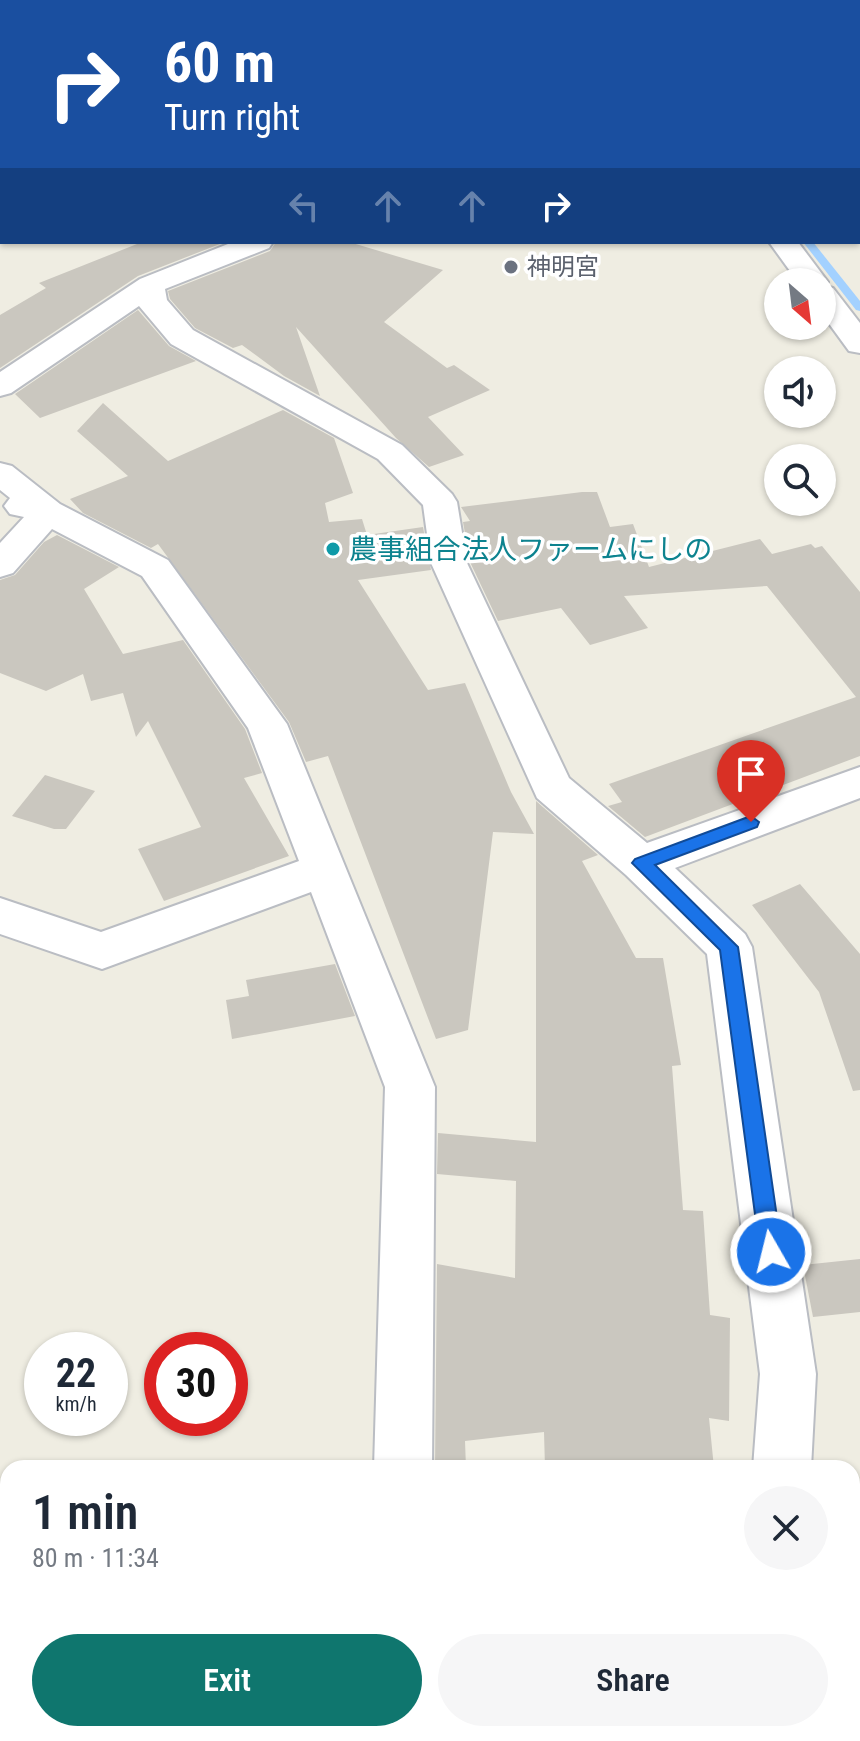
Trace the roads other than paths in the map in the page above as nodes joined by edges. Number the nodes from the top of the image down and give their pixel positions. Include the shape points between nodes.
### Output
1 (254, 244) edge
2 (784, 244) edge
3 (802, 268) edge
4 (150, 285) junction
5 (836, 312) edge
6 (860, 344) edge
7 (0, 386) edge
8 (0, 473) edge
9 (0, 501) edge
10 (48, 512) junction
11 (0, 565) edge
12 (860, 782) edge
13 (641, 863) junction
14 (324, 869) junction
15 (0, 916) edge
16 (403, 1460) edge
17 (783, 1460) edge

1 - 4 street
2 - 3 street
4 - 7 street
4 - 13 street via 152,302 182,337 390,452 440,502 449,563 552,787
5 - 6 street
8 - 10 street
9 - 10 street
10 - 11 street
10 - 14 street via 155,568 267,724
12 - 13 street
13 - 17 street via 729,947 788,1374
14 - 15 street via 102,951
14 - 16 street via 410,1087

